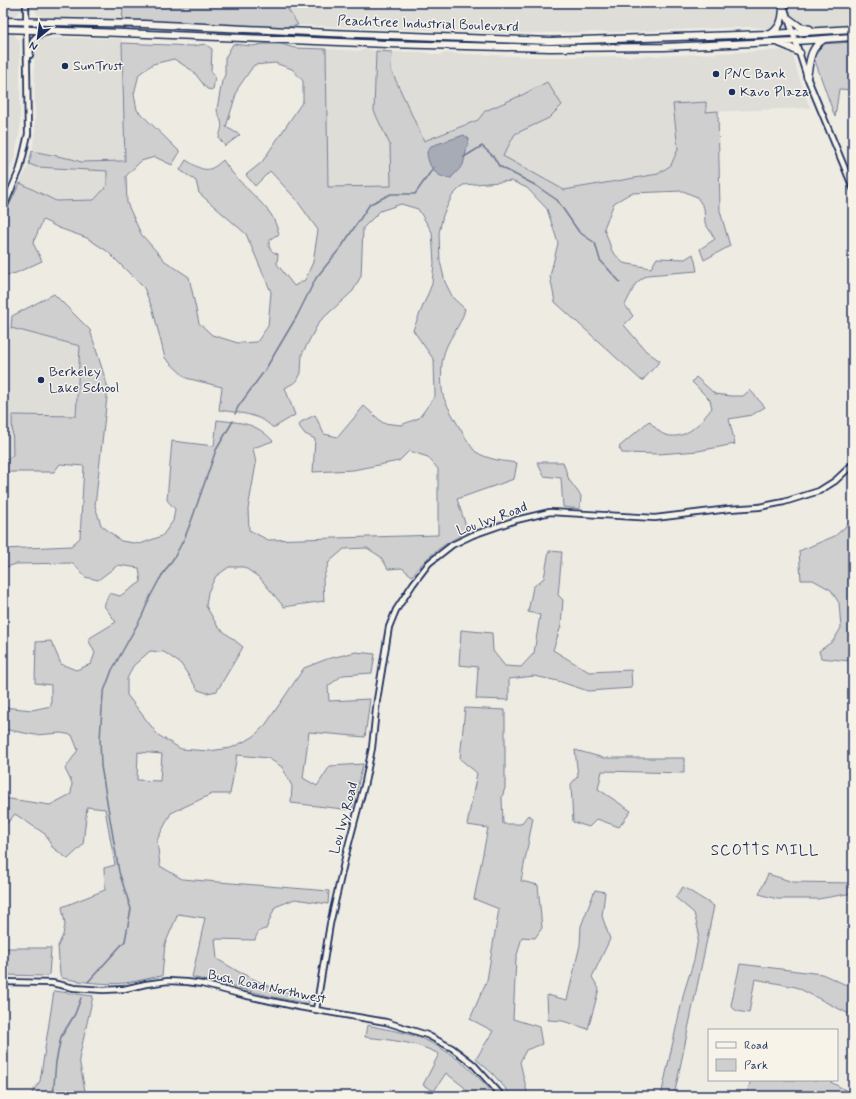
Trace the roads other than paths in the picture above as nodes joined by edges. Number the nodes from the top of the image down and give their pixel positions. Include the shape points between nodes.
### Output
1 (26, 3) edge
2 (783, 4) edge
3 (788, 18) junction
4 (3, 21) edge
5 (26, 21) junction
6 (3, 29) edge
7 (853, 29) edge
8 (26, 30) junction
9 (56, 31) junction
10 (820, 31) junction
11 (793, 33) junction
12 (772, 34) junction
13 (853, 37) edge
14 (824, 39) junction
15 (774, 42) junction
16 (796, 42) junction
17 (800, 54) junction
18 (28, 74) junction
19 (807, 77) junction
20 (853, 188) edge
21 (3, 209) edge
22 (853, 464) edge
23 (3, 982) edge
24 (316, 1010) junction
25 (502, 1096) edge

1 - 5 street
2 - 3 street
2 - 12 highway via 782,23
3 - 10 highway via 800,27
3 - 11 street
4 - 5 highway, Peachtree Industrial Boulevard
5 - 8 street
5 - 12 highway, Peachtree Industrial Boulevard via 550,41
6 - 8 highway, Peachtree Industrial Boulevard
7 - 10 highway, Peachtree Industrial Boulevard
8 - 9 highway, Peachtree Industrial Boulevard
8 - 18 street
9 - 15 highway, Peachtree Industrial Boulevard via 550,48
9 - 18 street via 39,34 33,40
10 - 11 highway, Peachtree Industrial Boulevard
11 - 12 highway, Peachtree Industrial Boulevard
11 - 16 street
13 - 14 highway, Peachtree Industrial Boulevard
14 - 16 highway, Peachtree Industrial Boulevard
14 - 19 highway via 812,50
15 - 16 highway, Peachtree Industrial Boulevard
15 - 17 highway
16 - 17 street
17 - 19 street
18 - 21 street via 28,134 25,152
19 - 20 street
22 - 24 street, Lou Ivy Road via 819,492 759,507 655,518 550,512 533,515 462,540 429,564 396,610 389,627 367,775 332,916
23 - 24 street, Bush Road Northwest via 52,983 103,990 168,981 187,982
24 - 25 street, Bush Road Northwest via 386,1022 427,1035 452,1048 472,1064

